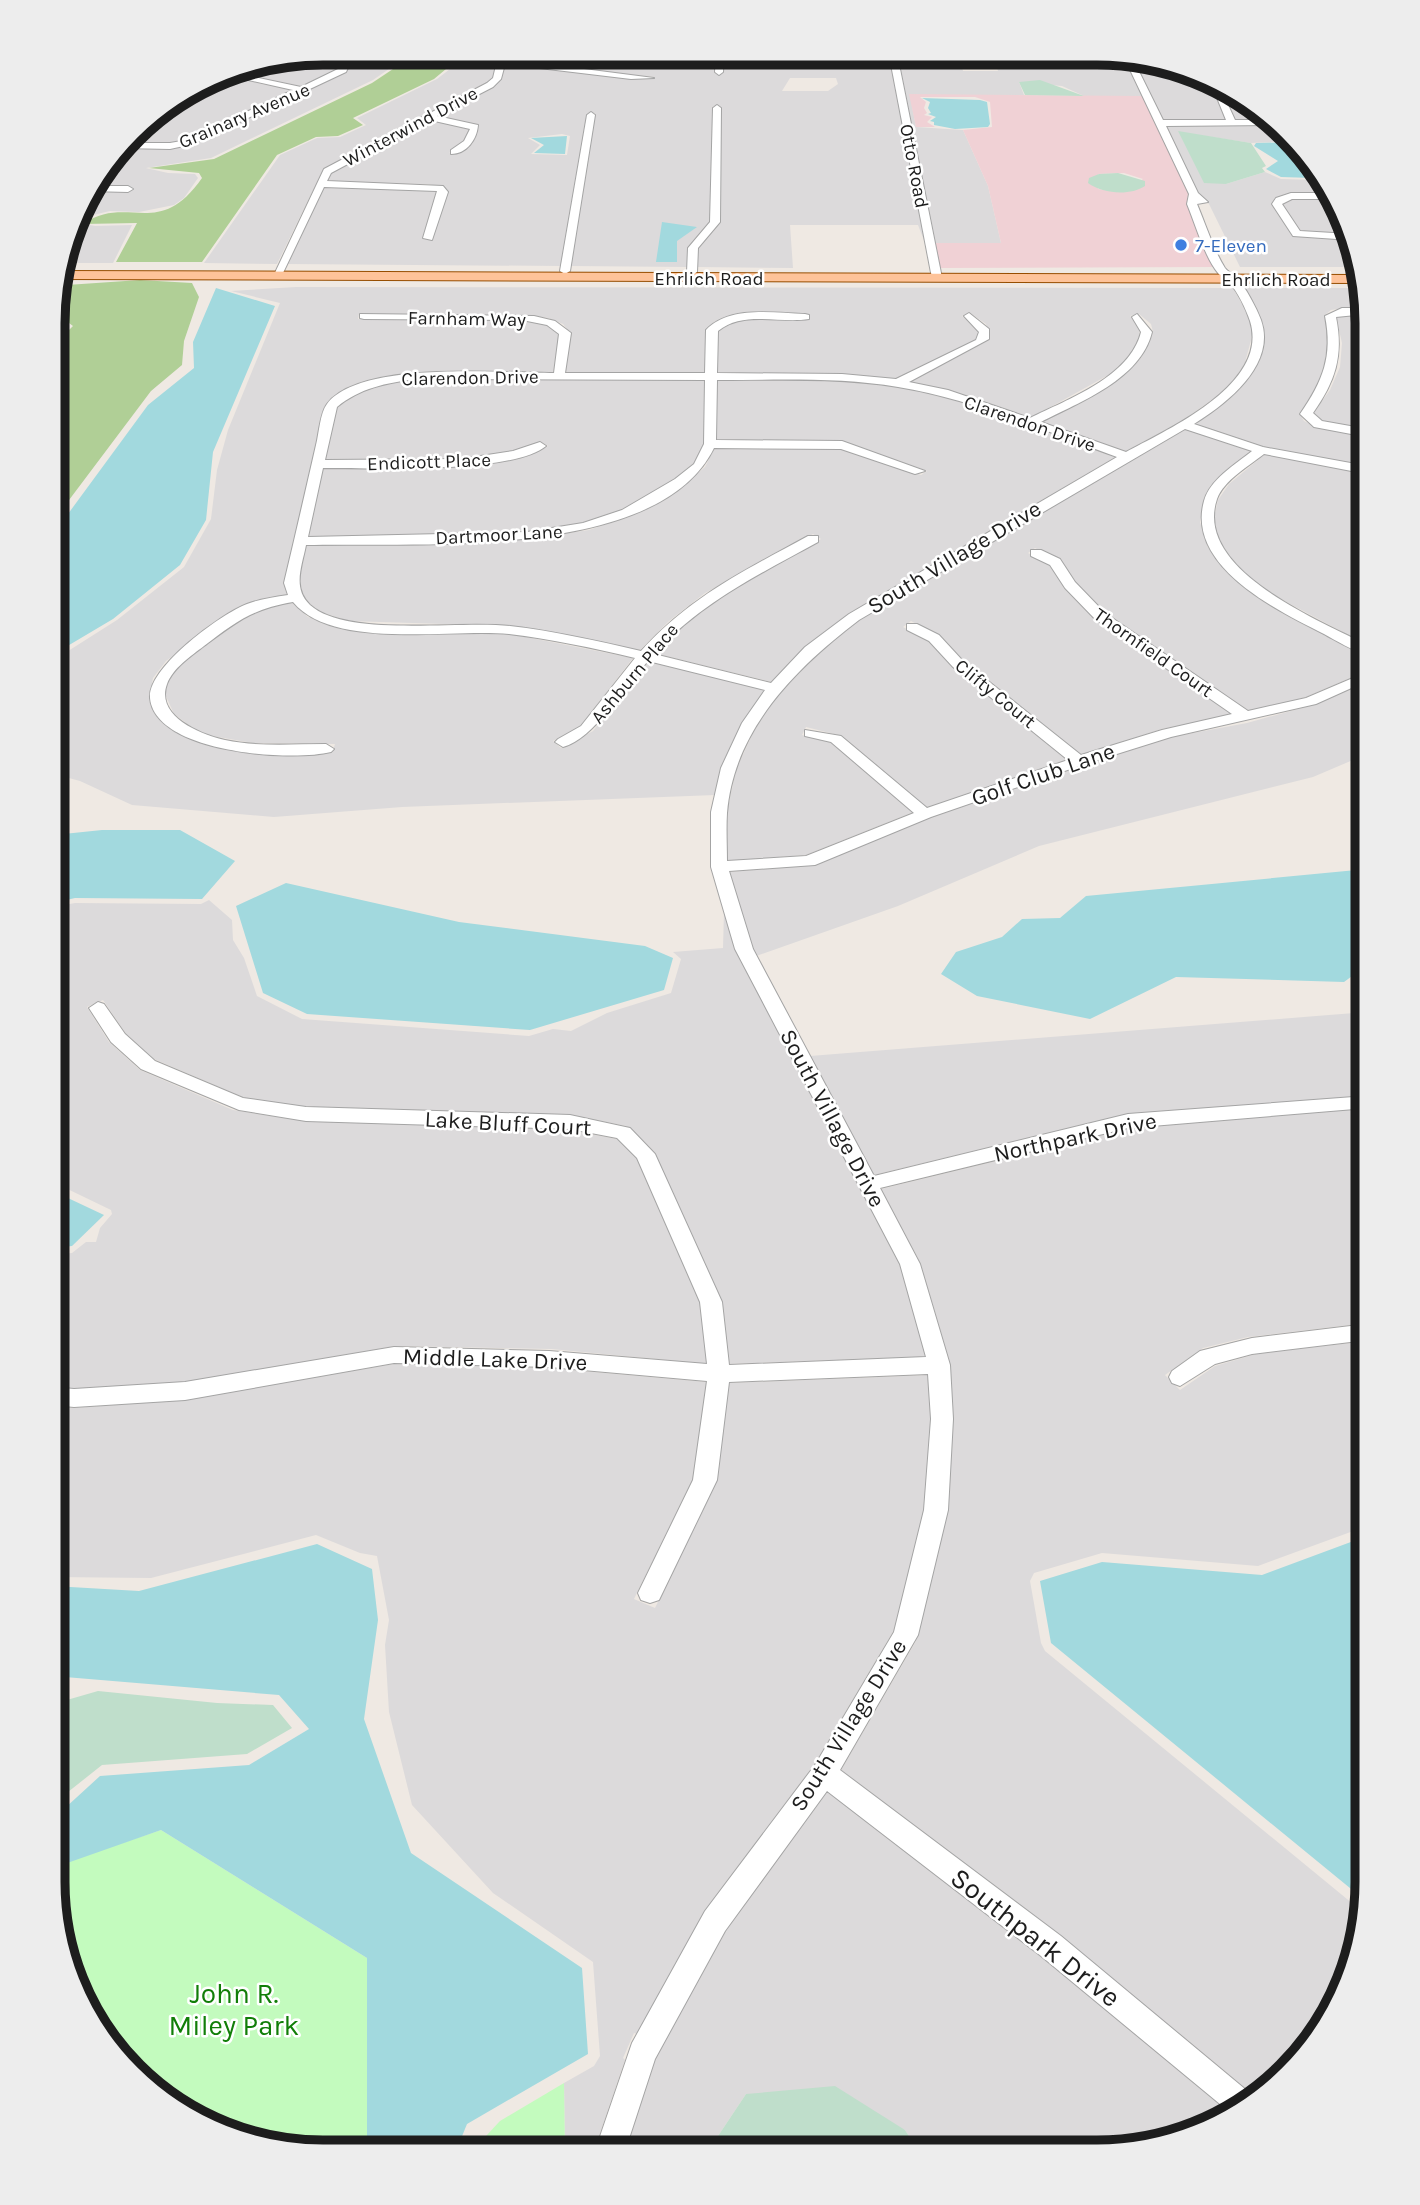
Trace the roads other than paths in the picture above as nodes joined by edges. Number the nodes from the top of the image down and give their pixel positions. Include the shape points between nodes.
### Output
1 (345, 65) edge
2 (500, 65) edge
3 (560, 65) edge
4 (719, 65) edge
5 (895, 65) edge
6 (1133, 67) edge
7 (719, 72) dead end
8 (247, 77) dead end
9 (650, 78) dead end
10 (304, 90) junction
11 (1219, 95) edge
12 (717, 108) dead end
13 (591, 115) dead end
14 (427, 117) junction
15 (1231, 122) junction
16 (1160, 123) junction
17 (1259, 123) edge
18 (135, 146) edge
19 (454, 152) dead end
20 (320, 184) junction
21 (102, 189) edge
22 (128, 189) dead end
23 (1194, 194) junction
24 (1322, 196) edge
25 (1215, 226) dead end
26 (1341, 236) edge
27 (428, 238) dead end
28 (71, 268) edge
29 (565, 271) junction
30 (692, 271) junction
31 (1231, 271) junction
32 (278, 272) junction
33 (750, 272) junction
34 (1350, 272) edge
35 (69, 275) edge
36 (937, 275) junction
37 (634, 278) junction
38 (1351, 279) edge
39 (1355, 310) edge
40 (364, 316) dead end
41 (969, 316) dead end
42 (805, 317) dead end
43 (1137, 317) dead end
44 (559, 376) junction
45 (712, 377) junction
46 (898, 383) junction
47 (1030, 422) junction
48 (1184, 425) junction
49 (1355, 431) edge
50 (710, 444) junction
51 (540, 446) dead end
52 (1261, 450) junction
53 (1127, 456) junction
54 (316, 464) junction
55 (1355, 468) edge
56 (919, 471) dead end
57 (813, 539) dead end
58 (300, 541) junction
59 (1036, 553) dead end
60 (294, 598) junction
61 (912, 626) dead end
62 (1355, 644) edge
63 (643, 655) junction
64 (1355, 681) edge
65 (774, 688) junction
66 (1247, 717) junction
67 (810, 733) dead end
68 (563, 741) dead end
69 (326, 748) dead end
70 (1079, 761) junction
71 (925, 814) junction
72 (719, 867) junction
73 (98, 1008) dead end
74 (1355, 1103) edge
75 (869, 1184) junction
76 (1355, 1333) edge
77 (939, 1365) junction
78 (719, 1374) junction
79 (1180, 1377) dead end
80 (65, 1397) edge
81 (650, 1593) dead end
82 (824, 1773) junction
83 (1237, 2099) edge
84 (614, 2140) edge

1 - 10 street, Grainary Avenue
2 - 14 street, Winterwind Drive via 490,85
3 - 9 street
4 - 7 street
5 - 36 street, Otto Road
6 - 16 street
8 - 10 street
10 - 18 street, Grainary Avenue via 190,142
11 - 15 street
12 - 30 street via 715,222 692,248
13 - 29 street
14 - 19 street via 475,127 468,143
14 - 20 street, Winterwind Drive via 333,166
15 - 16 street
15 - 17 street
16 - 23 street
20 - 27 street via 440,188 443,192
20 - 32 street, Winterwind Drive
21 - 22 street
23 - 25 street
23 - 31 street, South Village Drive via 1192,204
24 - 26 street via 1291,195 1277,204 1297,234
28 - 32 main road, Ehrlich Road
29 - 30 main road, Ehrlich Road
29 - 32 main road, Ehrlich Road
30 - 33 main road, Ehrlich Road
31 - 34 main road, Ehrlich Road
31 - 36 main road, Ehrlich Road
31 - 38 main road, Ehrlich Road
31 - 48 street, South Village Drive via 1255,318 1259,333 1256,351 1231,391
32 - 35 main road, Ehrlich Road
32 - 37 main road, Ehrlich Road
33 - 36 main road, Ehrlich Road
33 - 37 main road
36 - 37 main road, Ehrlich Road
39 - 49 street via 1330,316 1336,342 1334,366 1325,389 1306,414 1318,424
40 - 44 street, Farnham Way via 547,321 565,333
41 - 46 street via 985,331 980,342
42 - 45 street via 740,318 718,324 712,330
43 - 47 street via 1147,332 1126,368
44 - 45 street, Clarendon Drive
44 - 54 street, Clarendon Drive via 416,376 364,385 331,406
45 - 46 street, Clarendon Drive via 842,377
45 - 50 street
46 - 47 street, Clarendon Drive
47 - 53 street, Clarendon Drive
48 - 52 street
48 - 53 street, South Village Drive
50 - 56 street via 842,444
50 - 58 street, Dartmoor Lane via 699,466 680,482 627,513 585,527 527,536
51 - 54 street, Endicott Place via 514,457 483,461
52 - 55 street
52 - 62 street via 1212,498 1206,522 1213,546 1232,570 1261,593
53 - 65 street, South Village Drive via 854,617 810,650
54 - 58 street, Clarendon Drive
57 - 63 street, Ashburn Place via 710,595
58 - 60 street, Clarendon Drive via 291,583
59 - 66 street, Thornfield Court via 1055,562 1100,616
60 - 63 street via 312,614 344,624 508,630
60 - 69 street via 242,611 172,663 160,679 157,695 168,717 207,740 250,748
61 - 70 street, Clifty Court via 934,638 958,664
63 - 65 street
63 - 68 street, Ashburn Place via 586,729
64 - 66 street, Golf Club Lane via 1311,701
65 - 72 street, South Village Drive via 750,723 729,768 719,812
66 - 70 street, Golf Club Lane via 1167,733
67 - 71 street via 836,739
70 - 71 street, Golf Club Lane
71 - 72 street, Golf Club Lane via 809,860
72 - 75 street, South Village Drive via 744,949
73 - 78 street, Lake Bluff Court via 118,1038 148,1065 239,1104 306,1114 570,1122 623,1133 645,1154 711,1302
74 - 75 street, Northpark Drive via 1128,1121
75 - 77 street, South Village Drive via 910,1264
76 - 79 street via 1252,1346 1208,1357
77 - 78 street, Middle Lake Drive
77 - 82 street, South Village Drive via 942,1419 936,1510 906,1634
78 - 80 street, Middle Lake Drive via 549,1359 394,1355 185,1391
78 - 81 street, Lake Bluff Court via 705,1480
82 - 83 street, Southpark Drive via 1051,1946
82 - 84 street, South Village Drive via 715,1921 642,2053

